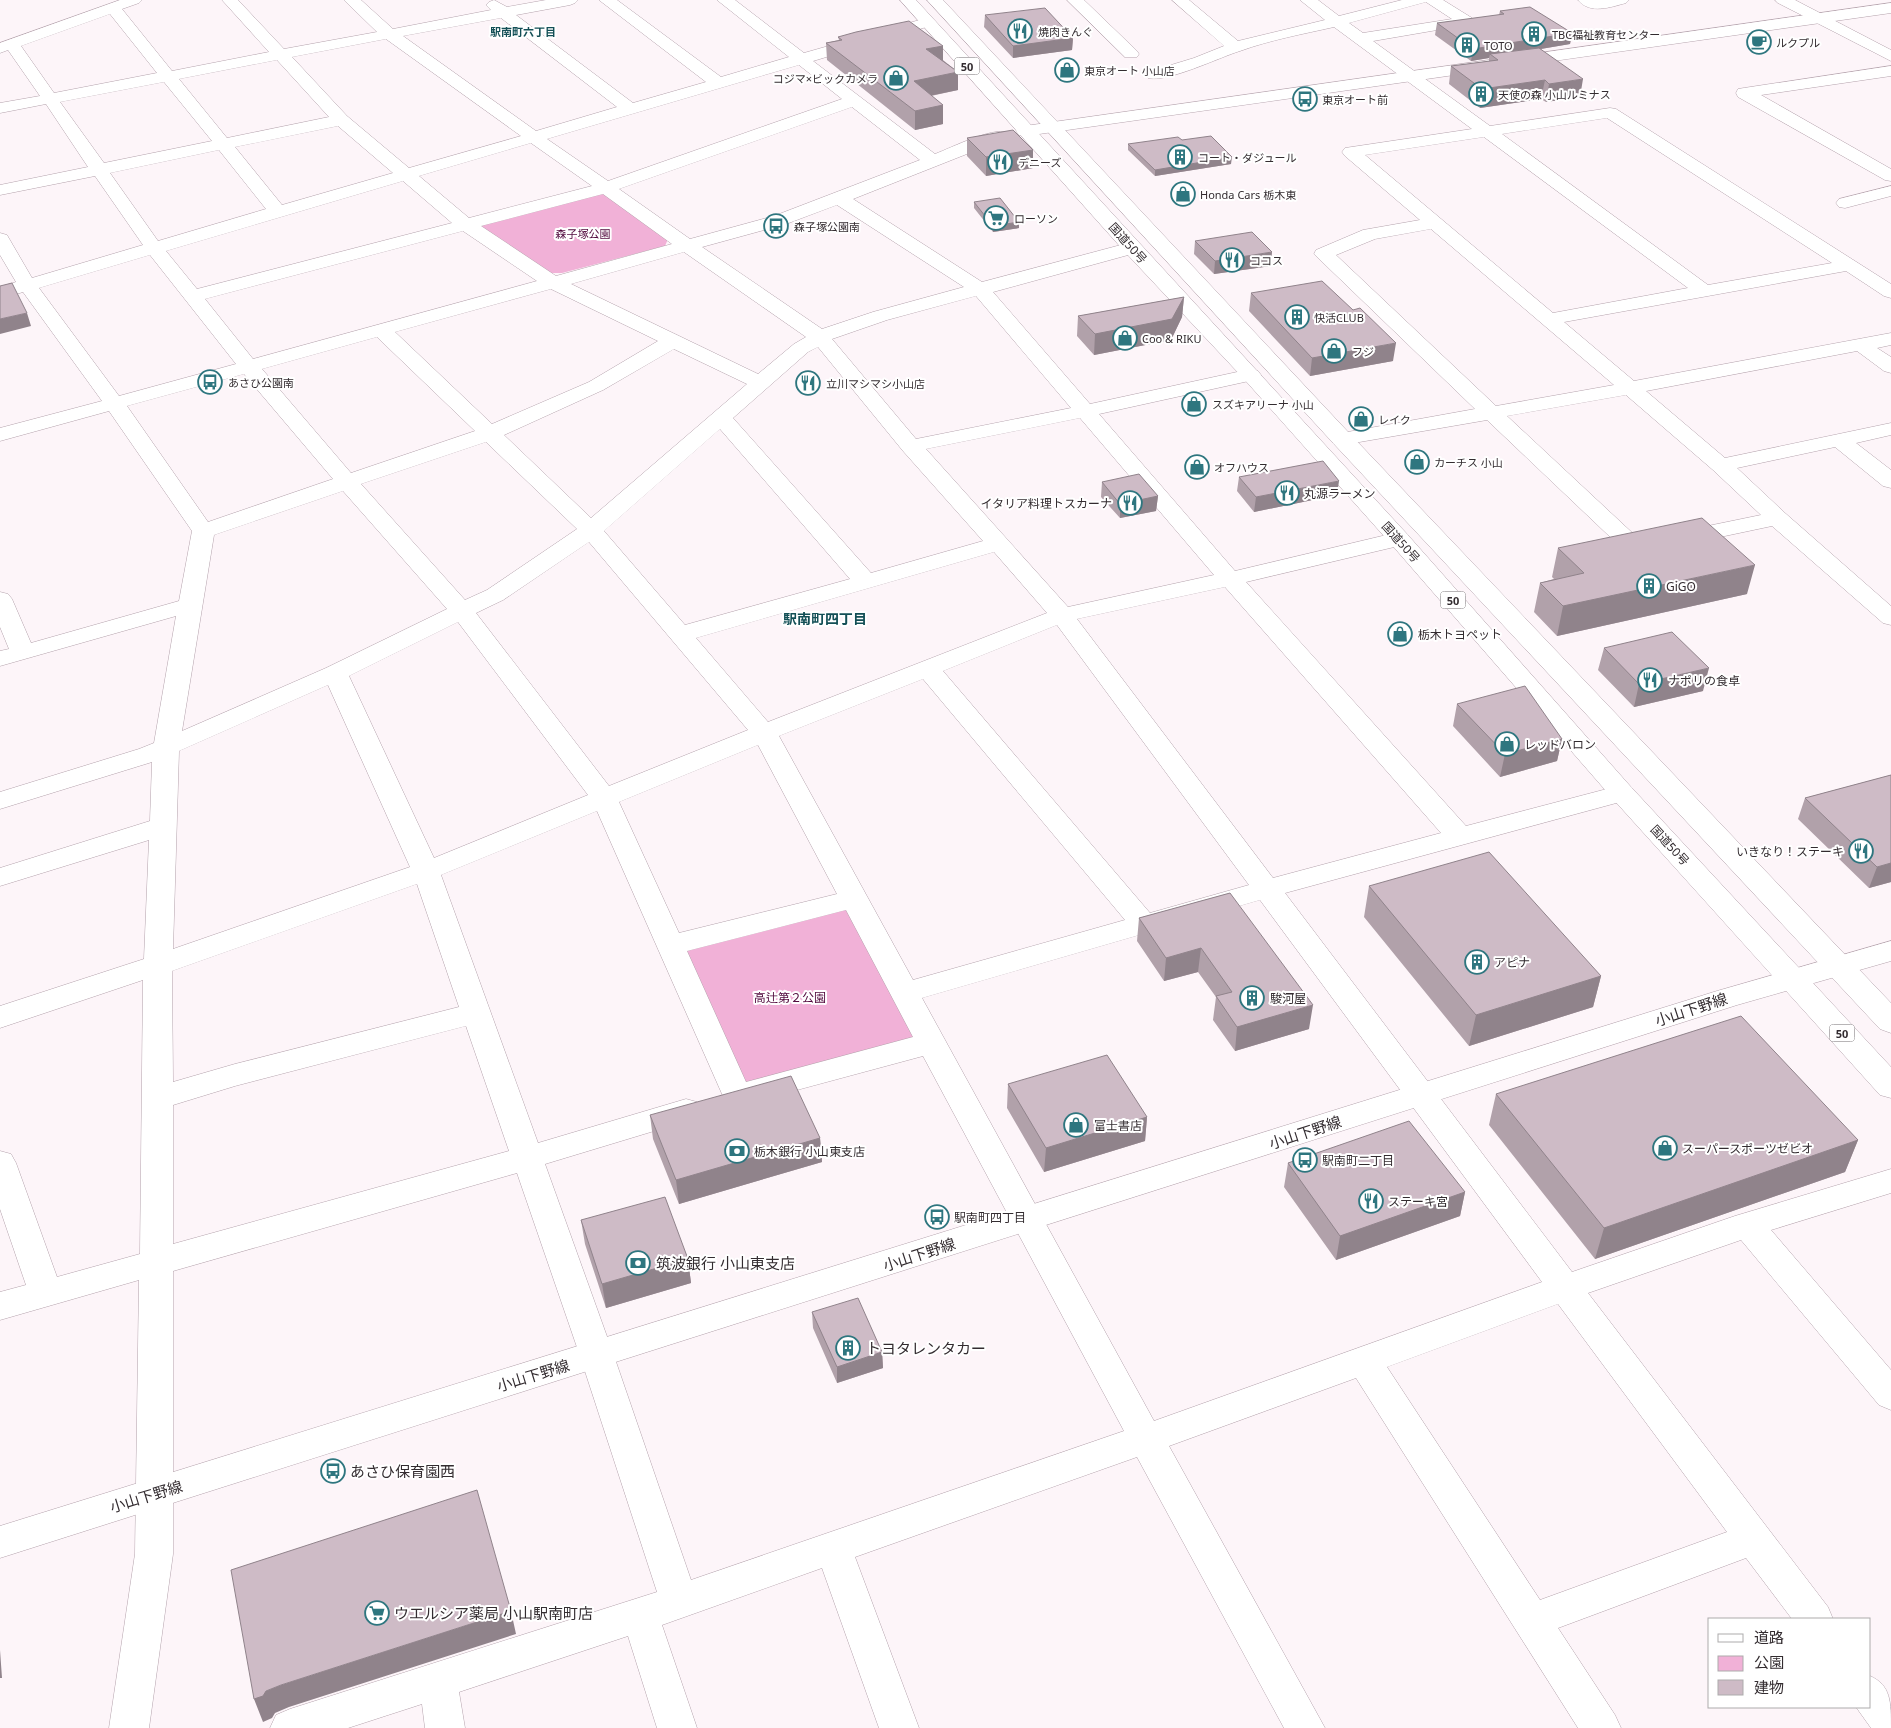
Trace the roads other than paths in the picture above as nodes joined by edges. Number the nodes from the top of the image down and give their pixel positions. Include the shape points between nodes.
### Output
1 (134, 0) edge
2 (230, 0) edge
3 (352, 0) edge
4 (487, 0) edge
5 (570, 0) edge
6 (607, 0) edge
7 (725, 0) edge
8 (908, 0) edge
9 (935, 0) edge
10 (1075, 0) edge
11 (1180, 0) edge
12 (1308, 0) edge
13 (1420, 0) edge
14 (1432, 0) edge
15 (1586, 0) edge
16 (1621, 0) edge
17 (1783, 0) edge
18 (114, 8) junction
19 (1891, 8) edge
20 (503, 13) junction
21 (1819, 18) junction
22 (928, 22) junction
23 (1337, 22) junction
24 (389, 34) junction
25 (1360, 38) junction
26 (6, 46) edge
27 (1235, 47) junction
28 (1131, 54) dead end
29 (281, 55) junction
30 (1891, 56) edge
31 (803, 58) junction
32 (1891, 71) edge
33 (1154, 75) dead end
34 (170, 76) junction
35 (1860, 76) junction
36 (1411, 77) junction
37 (718, 83) junction
38 (1883, 88) dead end
39 (49, 99) junction
40 (855, 100) junction
41 (0, 108) edge
42 (630, 109) junction
43 (342, 120) junction
44 (1054, 127) junction
45 (1026, 131) junction
46 (1486, 132) junction
47 (534, 137) junction
48 (223, 144) junction
49 (933, 161) junction
50 (98, 170) junction
51 (404, 174) junction
52 (1891, 176) edge
53 (606, 188) junction
54 (0, 190) edge
55 (1891, 192) edge
56 (839, 198) junction
57 (1845, 203) dead end
58 (278, 212) junction
59 (1434, 223) junction
60 (466, 225) junction
61 (0, 239) edge
62 (687, 246) junction
63 (153, 248) junction
64 (1132, 248) junction
65 (1850, 265) junction
66 (552, 282) junction
67 (27, 285) junction
68 (981, 290) junction
69 (1703, 290) junction
70 (1891, 292) edge
71 (0, 293) edge
72 (193, 296) junction
73 (1550, 319) junction
74 (380, 329) junction
75 (820, 337) junction
76 (1891, 339) edge
77 (673, 341) junction
78 (1861, 345) junction
79 (248, 366) junction
80 (1891, 367) edge
81 (1251, 375) junction
82 (760, 383) junction
83 (1631, 388) junction
84 (114, 403) junction
85 (1086, 411) junction
86 (1490, 412) junction
87 (722, 418) junction
88 (1891, 429) edge
89 (490, 433) junction
90 (0, 435) edge
91 (1342, 439) junction
92 (1840, 440) junction
93 (911, 446) junction
94 (1721, 465) junction
95 (1891, 480) edge
96 (347, 482) junction
97 (1777, 518) junction
98 (203, 530) junction
99 (591, 530) junction
100 (1399, 539) junction
101 (998, 544) junction
102 (1230, 579) junction
103 (865, 581) junction
104 (0, 598) edge
105 (190, 605) junction
106 (464, 612) junction
107 (1062, 614) junction
108 (1891, 618) edge
109 (682, 634) junction
110 (23, 653) junction
111 (0, 659) edge
112 (927, 668) junction
113 (335, 673) junction
114 (764, 733) junction
115 (166, 746) junction
116 (1622, 793) junction
117 (604, 798) junction
118 (0, 801) edge
119 (164, 826) junction
120 (1459, 836) junction
121 (426, 871) junction
122 (0, 877) edge
123 (1266, 888) junction
124 (853, 899) junction
125 (1144, 924) junction
126 (670, 945) junction
127 (1891, 950) edge
128 (158, 965) junction
129 (1838, 965) junction
130 (1793, 978) junction
131 (904, 993) junction
132 (476, 1013) junction
133 (0, 1017) edge
134 (1891, 1022) edge
135 (930, 1043) junction
136 (1891, 1087) edge
137 (737, 1095) junction
138 (1420, 1095) junction
139 (158, 1098) junction
140 (527, 1158) junction
141 (0, 1163) edge
142 (1891, 1181) edge
143 (1027, 1220) junction
144 (1747, 1225) junction
145 (156, 1261) junction
146 (1565, 1288) junction
147 (46, 1293) junction
148 (0, 1306) edge
149 (597, 1356) junction
150 (1364, 1361) junction
151 (1891, 1395) edge
152 (1146, 1439) junction
153 (155, 1493) junction
154 (1754, 1538) junction
155 (0, 1542) edge
156 (833, 1547) junction
157 (678, 1600) junction
158 (640, 1614) junction
159 (1813, 1618) edge
160 (1532, 1620) junction
161 (438, 1680) junction
162 (1871, 1695) edge
163 (1891, 1723) edge
164 (1298, 1726) edge
165 (129, 1728) edge
166 (290, 1728) edge
167 (445, 1728) edge
168 (677, 1728) edge
169 (900, 1728) edge
170 (1601, 1728) edge

1 - 18 main road
2 - 29 main road
3 - 24 main road
4 - 20 main road
5 - 20 main road
6 - 37 main road
7 - 31 main road
8 - 22 main road, 国道50号 / 50
9 - 44 main road, 国道50号 / 50
10 - 28 main road
11 - 27 main road
12 - 23 main road
13 - 23 main road
14 - 25 main road via 1467,21
15 - 16 main road via 1594,4
17 - 21 main road
18 - 26 main road
18 - 34 main road
19 - 21 main road
20 - 24 main road
20 - 42 main road
21 - 30 main road
21 - 36 main road
22 - 31 main road
22 - 45 main road, 国道50号 / 50
23 - 25 main road
23 - 27 main road
24 - 29 main road
24 - 47 main road
25 - 36 main road
26 - 39 main road
27 - 33 main road
29 - 34 main road
29 - 43 main road
31 - 37 main road
31 - 40 main road
32 - 35 main road
34 - 39 main road
34 - 48 main road
35 - 38 main road
35 - 52 main road via 1744,92
36 - 44 main road
36 - 46 main road
37 - 42 main road
39 - 41 main road
39 - 50 main road
40 - 49 main road
40 - 53 main road
42 - 47 main road
43 - 48 main road
43 - 51 main road
44 - 45 main road
44 - 91 main road, 国道50号 / 50
45 - 49 main road via 981,142
45 - 64 main road, 国道50号 / 50
46 - 59 main road via 1351,152
46 - 65 main road via 1610,113
46 - 69 main road
47 - 51 main road
47 - 53 main road
48 - 50 main road
48 - 58 main road
49 - 56 main road
50 - 54 main road
50 - 63 main road
51 - 58 main road
51 - 60 main road
53 - 60 main road
53 - 62 main road
55 - 57 main road
56 - 62 main road via 780,220
56 - 68 main road
58 - 63 main road
59 - 73 main road
59 - 86 main road via 1370,234 1323,254
60 - 66 main road
60 - 72 main road
61 - 67 main road
62 - 66 main road
62 - 75 main road
63 - 67 main road
63 - 72 main road
64 - 68 main road
64 - 81 main road, 国道50号 / 50
65 - 69 main road
65 - 70 main road
66 - 74 main road
66 - 77 main road
67 - 71 main road
67 - 84 main road
68 - 75 main road via 880,316
68 - 85 main road
69 - 73 main road
72 - 79 main road
73 - 83 main road
74 - 79 main road
74 - 89 main road
75 - 82 main road
75 - 93 main road
76 - 78 main road
77 - 82 main road
77 - 89 main road via 596,386
78 - 80 main road
78 - 83 main road
79 - 84 main road
79 - 96 main road
81 - 85 main road
81 - 100 main road, 国道50号 / 50
82 - 87 main road
83 - 86 main road
83 - 94 main road
84 - 90 main road
84 - 98 main road
85 - 93 main road
85 - 102 main road
86 - 91 main road
86 - 97 main road via 1635,548
87 - 99 main road
87 - 103 main road
88 - 92 main road
89 - 96 main road
89 - 99 main road
91 - 129 main road, 国道50号 / 50
92 - 94 main road
92 - 95 main road
93 - 101 main road
94 - 97 main road
96 - 98 main road
96 - 106 main road
97 - 108 main road
98 - 105 main road
99 - 106 main road via 495,595
99 - 109 main road
100 - 102 main road
100 - 116 main road, 国道50号 / 50
101 - 103 main road
101 - 107 main road
102 - 107 main road
102 - 120 main road
103 - 109 main road
104 - 110 main road
105 - 110 main road
105 - 115 main road
106 - 113 main road
106 - 117 main road
107 - 112 main road
107 - 123 main road
109 - 114 main road
110 - 111 main road
112 - 114 main road
112 - 125 main road
113 - 115 main road
113 - 121 main road
114 - 117 main road
114 - 124 main road
115 - 118 main road via 126,762
115 - 119 main road
116 - 120 main road
116 - 130 main road, 国道50号 / 50
117 - 121 main road
117 - 126 main road
119 - 122 main road
119 - 128 main road
120 - 123 main road
121 - 128 main road
121 - 132 main road
123 - 125 main road
123 - 138 main road
124 - 126 main road
124 - 131 main road
125 - 131 main road
126 - 137 main road
127 - 129 main road, 小山下野線
128 - 133 main road
128 - 139 main road
129 - 130 main road, 小山下野線
129 - 134 main road, 国道50号 / 50
130 - 136 main road, 国道50号 / 50
130 - 138 main road, 小山下野線
131 - 135 main road
132 - 139 main road via 234,1075
132 - 140 main road
135 - 137 main road
135 - 143 main road
137 - 140 main road
138 - 143 main road, 小山下野線
138 - 146 main road
139 - 145 main road
140 - 145 main road
140 - 149 main road
141 - 147 main road
142 - 144 main road
143 - 149 main road, 小山下野線
143 - 152 main road
144 - 146 main road
144 - 151 main road
145 - 147 main road
145 - 153 main road
146 - 150 main road
146 - 154 main road
147 - 148 main road
149 - 153 main road, 小山下野線
149 - 157 main road
150 - 152 main road
150 - 160 main road
152 - 156 main road
152 - 164 main road
153 - 155 main road, 小山下野線
153 - 165 main road via 154,1554
154 - 159 main road
154 - 160 main road
156 - 157 main road
156 - 169 main road
157 - 158 main road
158 - 161 main road
158 - 168 main road
160 - 170 main road
161 - 166 main road
161 - 167 main road
162 - 163 main road

